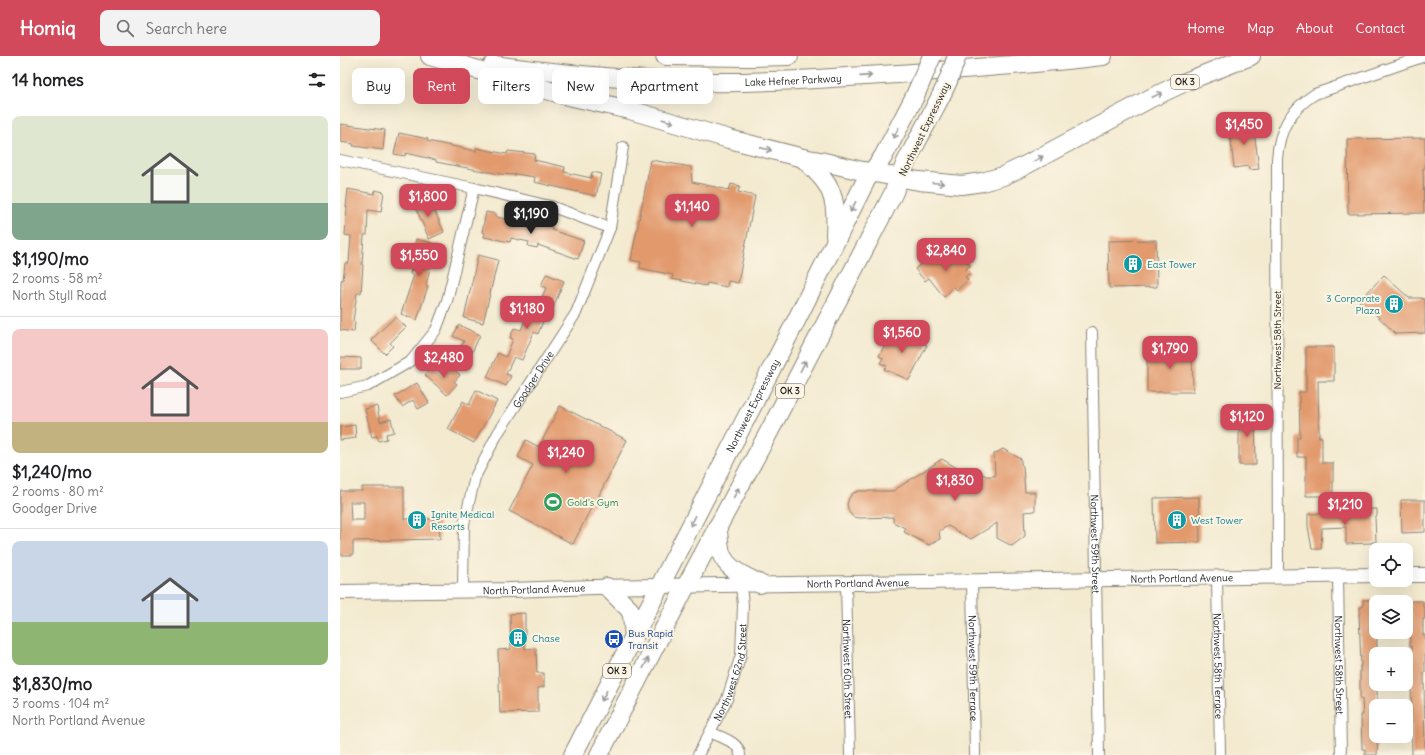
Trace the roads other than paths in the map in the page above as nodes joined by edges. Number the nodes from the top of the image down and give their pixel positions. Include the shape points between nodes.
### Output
1 (430, 56) edge
2 (437, 56) edge
3 (665, 56) edge
4 (789, 56) edge
5 (932, 56) edge
6 (957, 56) edge
7 (1103, 56) edge
8 (1250, 56) edge
9 (1425, 56) edge
10 (623, 147) dead end
11 (803, 158) junction
12 (340, 160) edge
13 (872, 173) junction
14 (900, 178) junction
15 (474, 188) junction
16 (610, 228) junction
17 (835, 241) junction
18 (1092, 332) dead end
19 (340, 392) edge
20 (717, 527) junction
21 (1338, 575) junction
22 (1369, 575) edge
23 (1413, 575) edge
24 (1425, 575) edge
25 (1278, 576) junction
26 (1217, 577) junction
27 (1097, 579) junction
28 (972, 581) junction
29 (846, 583) junction
30 (760, 584) junction
31 (741, 585) junction
32 (660, 586) junction
33 (686, 586) junction
34 (607, 587) junction
35 (463, 590) junction
36 (340, 592) edge
37 (634, 636) junction
38 (710, 732) junction
39 (701, 754) edge
40 (573, 755) edge
41 (599, 755) edge
42 (740, 755) edge
43 (850, 755) edge
44 (975, 755) edge
45 (1099, 755) edge
46 (1220, 755) edge
47 (1341, 755) edge

1 -> 11 highway via 564,95 630,110
2 -> 7 highway, Lake Hefner Parkway via 564,74 704,82 844,78
3 - 4 highway
5 -> 13 highway, Northwest Expressway / OK 3, bridge via 914,98 883,158
6 - 14 highway, Northwest Expressway, bridge via 941,96
14 -> 8 highway, OK 3 via 962,185 1003,176 1151,98
9 - 25 street, Northwest 58th Street via 1315,94 1296,109 1281,133 1277,159
10 - 16 street, Goodger Drive
11 - 13 highway
11 - 17 highway via 823,178 834,198
12 - 15 street
13 - 14 highway
13 -> 17 highway, Northwest Expressway / OK 3
20 -> 14 highway, Northwest Expressway / OK 3
15 - 16 street via 550,206
15 - 19 street via 447,301 436,330 411,361 368,386
16 - 35 street, Goodger Drive via 576,312 498,433 475,477 464,524
17 -> 32 highway, Northwest Expressway / OK 3
18 - 27 street, Northwest 59th Street
20 - 30 highway via 721,553 726,562 736,571
20 - 33 highway, Northwest Expressway / OK 3
21 - 22 main road, North Portland Avenue
21 - 25 main road, North Portland Avenue
21 - 47 street, Northwest 58th Street
23 - 24 main road
25 - 26 main road, North Portland Avenue
26 - 27 main road, North Portland Avenue
26 - 46 street, Northwest 58th Terrace
27 - 28 main road, North Portland Avenue
27 - 45 street, Northwest 59th Street
28 - 29 main road, North Portland Avenue
28 - 44 street, Northwest 59th Terrace
29 - 30 main road, North Portland Avenue
29 - 43 street, Northwest 60th Street
30 - 31 main road, North Portland Avenue
31 - 33 main road, North Portland Avenue
31 - 38 street, Northwest 62nd Street via 741,655 727,699
32 - 33 main road, North Portland Avenue
32 - 34 main road, North Portland Avenue
32 - 37 highway, Northwest Expressway / OK 3
41 -> 33 highway, Northwest Expressway / OK 3
34 - 35 main road, North Portland Avenue
34 - 37 highway via 630,610
35 - 36 main road, North Portland Avenue
37 -> 40 highway, Northwest Expressway / OK 3
38 - 39 street, Northwest 62nd Street
38 - 42 street via 735,744

